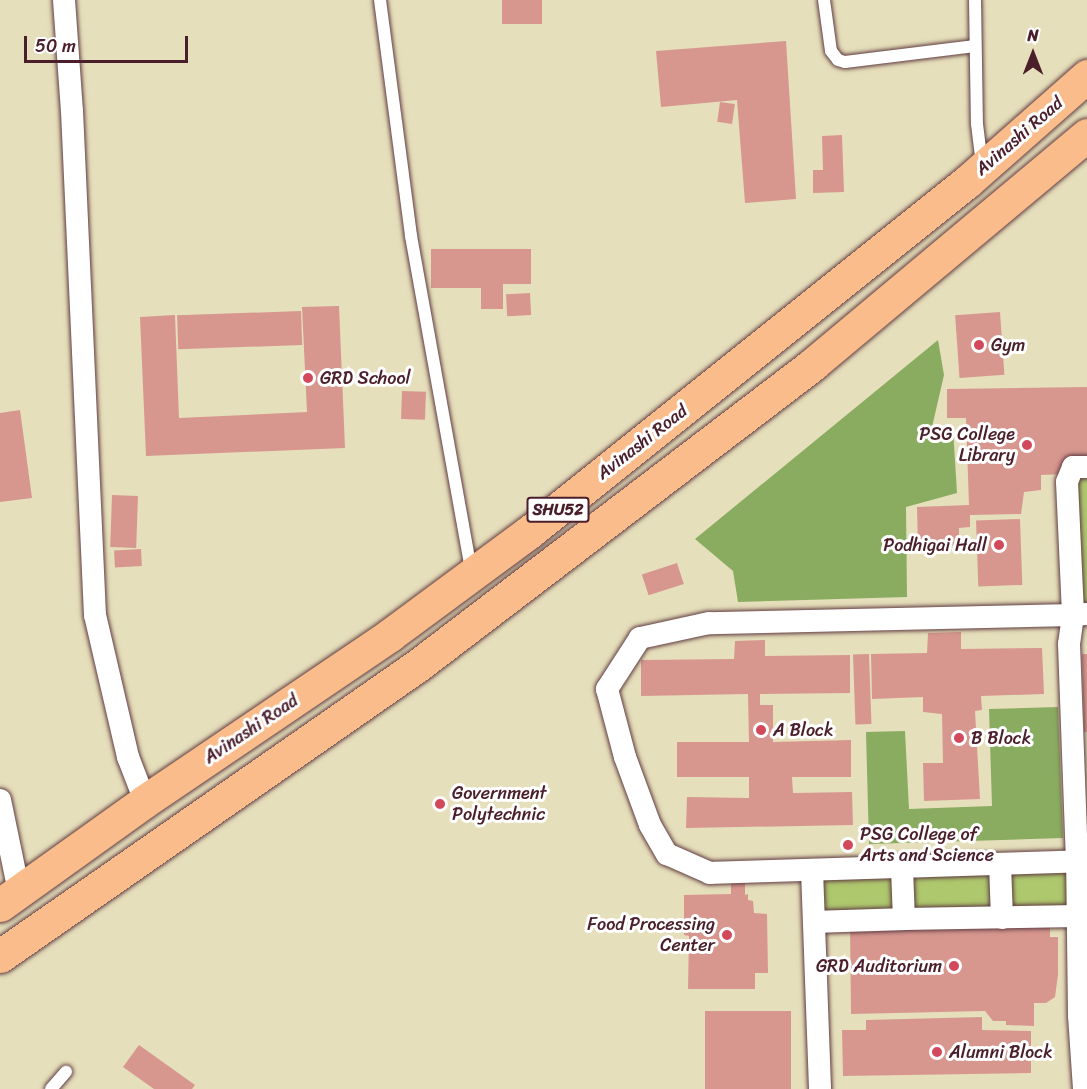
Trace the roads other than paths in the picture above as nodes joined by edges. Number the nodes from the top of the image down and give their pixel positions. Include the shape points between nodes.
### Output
1 (64, 0) edge
2 (380, 0) edge
3 (824, 0) edge
4 (975, 0) edge
5 (975, 46) junction
6 (1087, 76) edge
7 (1087, 135) edge
8 (983, 168) junction
9 (1087, 467) edge
10 (472, 574) junction
11 (1080, 614) edge
12 (0, 800) edge
13 (145, 801) junction
14 (1082, 861) edge
15 (1000, 864) junction
16 (902, 868) junction
17 (812, 870) junction
18 (9, 899) edge
19 (1078, 916) junction
20 (1002, 918) junction
21 (904, 919) junction
22 (815, 922) junction
23 (0, 956) edge
24 (1083, 1014) edge
25 (66, 1072) dead end
26 (1083, 1086) edge
27 (51, 1089) edge
28 (820, 1089) edge

1 - 13 street via 95,615 128,757
2 - 10 lane via 411,236
3 - 5 lane via 831,51 844,62
4 - 5 lane
5 - 8 lane via 977,123
6 - 8 main road, Avinashi Road / SHU52
7 - 23 main road, SHU52 via 813,364 417,666
8 - 10 main road, Avinashi Road / SHU52 via 528,534
9 - 11 street via 1073,467 1067,482
10 - 13 main road, Avinashi Road / SHU52
11 - 14 street via 1069,644
11 - 17 street via 709,623 639,638 607,689 625,757 650,825 667,854 710,873
12 - 18 street
13 - 18 main road, Avinashi Road / SHU52
14 - 15 street
14 - 19 street
15 - 16 street
15 - 20 street
16 - 17 street
16 - 21 street
17 - 22 street
19 - 20 street
19 - 24 street
20 - 21 street
21 - 22 street
22 - 28 street
24 - 26 street
25 - 27 lane

